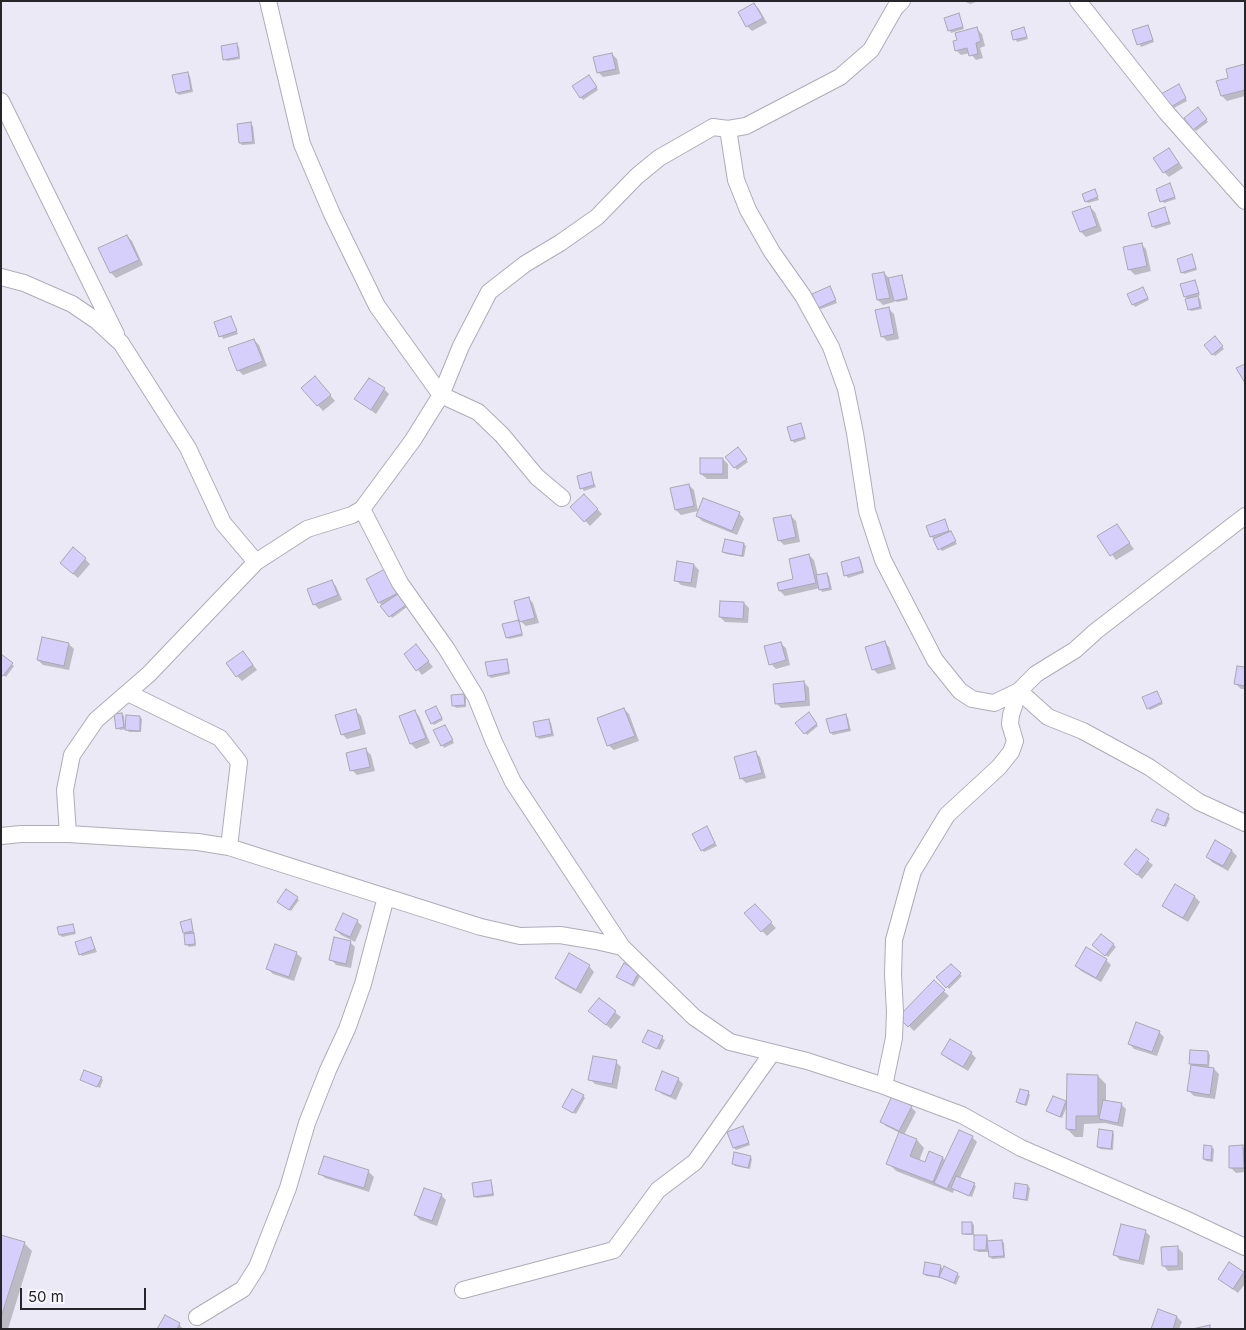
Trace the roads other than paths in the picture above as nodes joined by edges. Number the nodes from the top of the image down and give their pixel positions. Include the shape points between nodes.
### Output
1 (268, 1) edge
2 (902, 1) edge
3 (1078, 1) edge
4 (1, 101) edge
5 (728, 129) junction
6 (1245, 201) edge
7 (1, 277) edge
8 (121, 343) junction
9 (441, 395) junction
10 (562, 498) dead end
11 (362, 509) junction
12 (1245, 516) edge
13 (256, 562) junction
14 (1019, 691) junction
15 (128, 693) junction
16 (1245, 823) edge
17 (68, 834) junction
18 (1, 836) edge
19 (229, 847) junction
20 (386, 897) junction
21 (622, 947) junction
22 (772, 1053) junction
23 (884, 1086) junction
24 (1245, 1247) edge
25 (464, 1290) dead end
26 (197, 1317) dead end

1 - 9 street via 302,144 332,214 377,306
2 - 5 street via 871,50 840,77 746,126
3 - 6 street via 1166,112
4 - 8 street
5 - 9 street via 713,127 659,158 597,217 489,292 461,346
5 - 14 street via 736,180 748,210 831,347 846,389 867,511 883,560 935,660 960,691 972,699 994,703
7 - 8 street via 24,282 72,304
8 - 13 street via 188,448 223,523
9 - 10 street via 478,412 502,435 536,477
9 - 11 street via 413,440
11 - 13 street via 307,529
11 - 21 street via 400,583 476,697 513,782
12 - 14 street via 1075,650 1036,674
13 - 15 street
14 - 16 street via 1048,718 1083,731 1148,767 1199,802
14 - 23 street via 1011,715 1015,741 1011,752 946,815 913,870 894,940 896,1012
15 - 17 street via 96,720 72,754 65,790
15 - 19 street via 220,738 238,762
17 - 18 street
17 - 19 street
19 - 20 street
20 - 21 street via 520,936 560,935
20 - 26 street via 347,1030 307,1123 288,1188 257,1266 243,1289
21 - 22 street via 694,1017 730,1042
22 - 23 street
22 - 25 street via 695,1162 658,1190 614,1250
23 - 24 street via 962,1115 1021,1148

